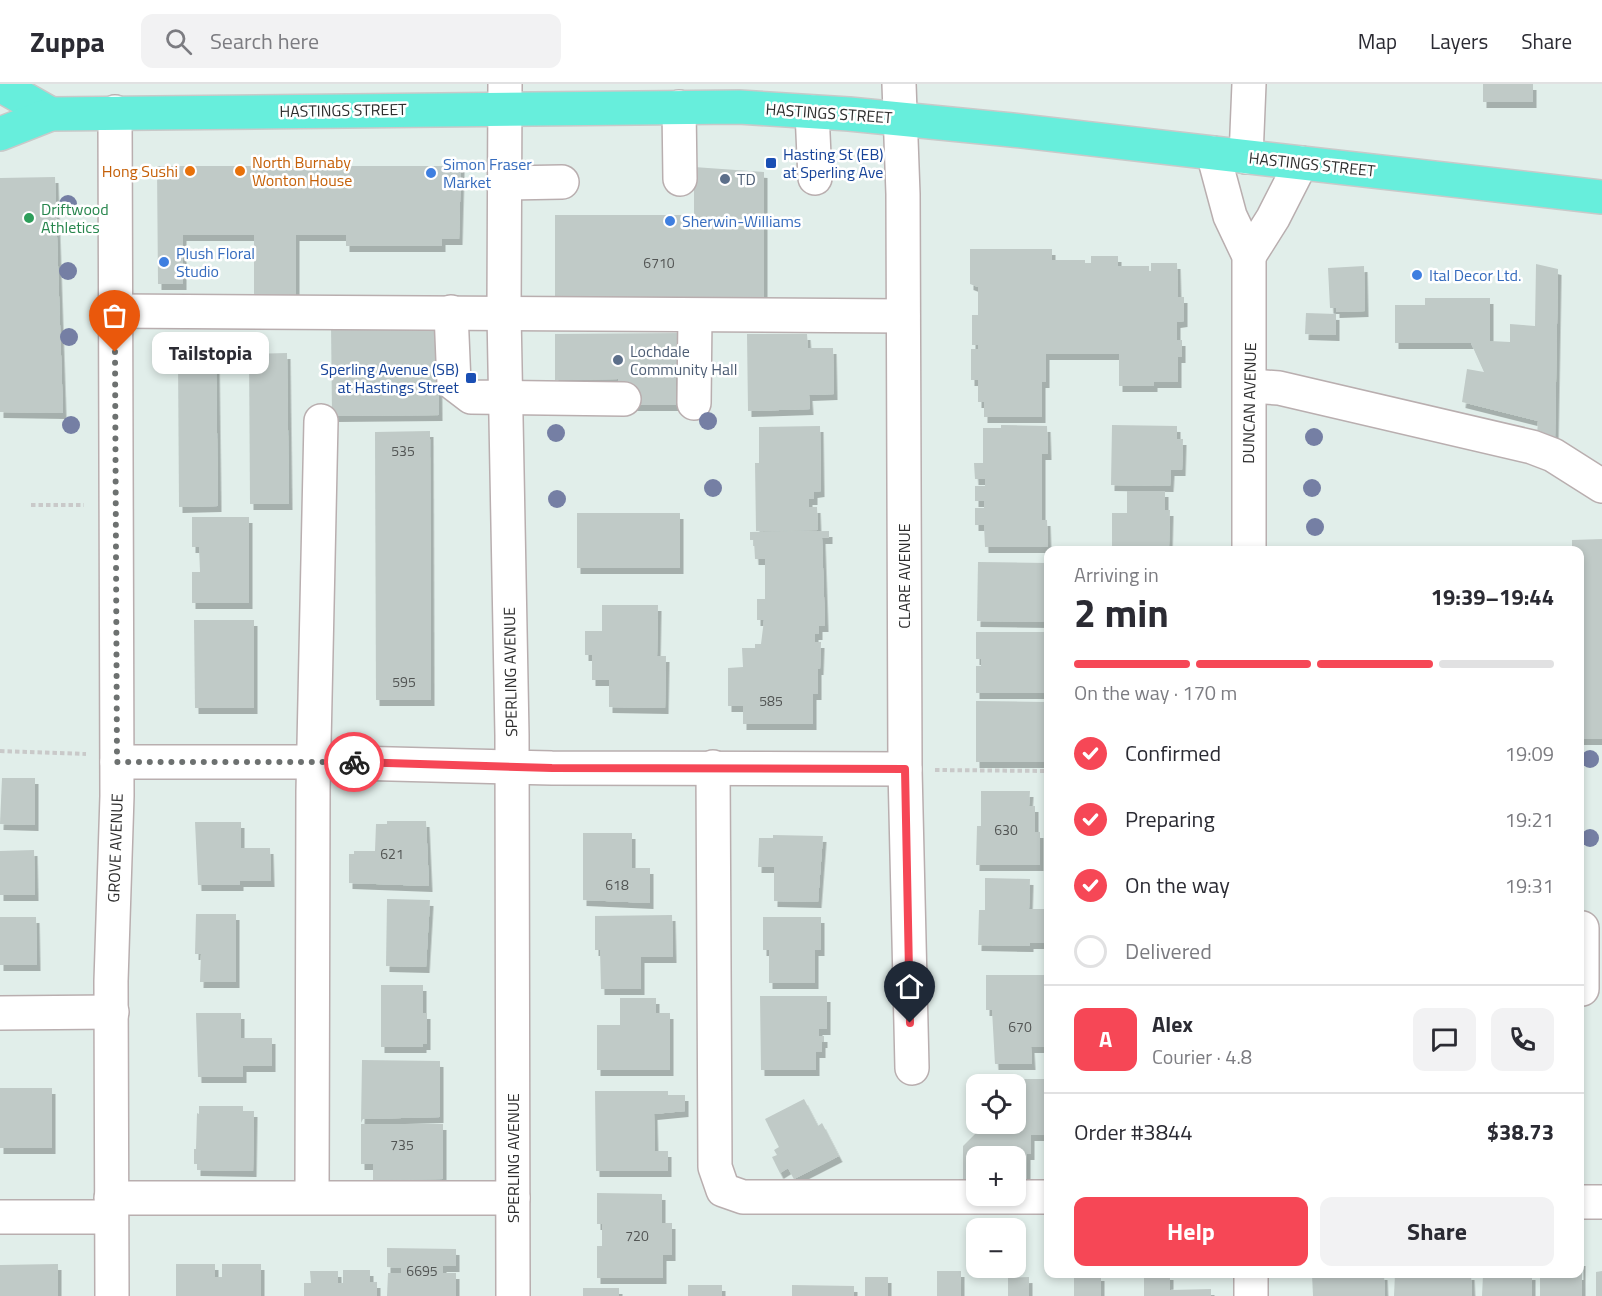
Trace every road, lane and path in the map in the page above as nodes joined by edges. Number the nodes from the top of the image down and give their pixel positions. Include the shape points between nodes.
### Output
1 (899, 84) edge
2 (1249, 84) edge
3 (0, 85) edge
4 (505, 96) edge
5 (679, 107) junction
6 (115, 112) junction
7 (812, 112) junction
8 (51, 114) junction
9 (900, 119) junction
10 (0, 134) edge
11 (1213, 153) junction
12 (1246, 157) junction
13 (1301, 163) junction
14 (815, 178) dead end
15 (680, 179) dead end
16 (562, 182) dead end
17 (505, 183) junction
18 (1602, 197) edge
19 (1250, 256) junction
20 (115, 310) junction
21 (451, 312) junction
22 (504, 313) junction
23 (695, 316) junction
24 (903, 316) junction
25 (1250, 386) junction
26 (505, 398) junction
27 (624, 399) dead end
28 (694, 403) dead end
29 (321, 421) dead end
30 (1602, 486) edge
31 (31, 505) dead end
32 (85, 505) dead end
33 (1249, 546) edge
34 (0, 751) edge
35 (102, 758) junction
36 (313, 762) junction
37 (511, 766) junction
38 (712, 767) junction
39 (905, 769) junction
40 (1044, 771) edge
41 (112, 1012) junction
42 (0, 1013) edge
43 (912, 1068) dead end
44 (312, 1197) junction
45 (1044, 1197) edge
46 (513, 1198) junction
47 (1584, 1202) edge
48 (1602, 1202) edge
49 (111, 1208) junction
50 (0, 1217) edge
51 (1251, 1278) edge
52 (112, 1296) edge
53 (513, 1296) edge
54 (1251, 1296) edge

1 - 9 street, CLARE AVENUE
2 - 12 street
3 - 8 main road
4 - 5 main road, HASTINGS STREET
4 - 6 main road, HASTINGS STREET
4 - 17 street, SPERLING AVENUE
5 - 7 main road, HASTINGS STREET
5 - 15 street
6 - 8 main road, HASTINGS STREET
6 - 20 street, GROVE AVENUE
7 - 9 main road, HASTINGS STREET
7 - 14 street
8 - 10 main road, HASTINGS STREET
9 - 11 main road, HASTINGS STREET
9 - 24 street, CLARE AVENUE
11 - 12 main road, HASTINGS STREET
11 - 19 street, DUNCAN AVENUE via 1230,216
12 - 13 main road, HASTINGS STREET
13 - 18 main road, HASTINGS STREET
13 - 19 street
16 - 17 street
17 - 22 street, SPERLING AVENUE
19 - 25 street, DUNCAN AVENUE
20 - 21 street
20 - 35 street, GROVE AVENUE
21 - 22 street
21 - 26 street via 454,384 471,397
22 - 23 street
22 - 26 street, SPERLING AVENUE
23 - 24 street
23 - 28 street
24 - 39 street, CLARE AVENUE
25 - 30 street via 1279,388 1532,447 1553,455
25 - 33 street, DUNCAN AVENUE
26 - 27 street
26 - 37 street, SPERLING AVENUE
29 - 36 street
31 - 32 path
34 - 35 path
35 - 36 street
35 - 41 street, GROVE AVENUE
36 - 37 street
36 - 44 street
37 - 38 street
37 - 46 street, SPERLING AVENUE
38 - 39 street
38 - 45 street via 715,1167 723,1190 743,1197
39 - 40 path
39 - 43 street, CLARE AVENUE
41 - 42 street
41 - 49 street, GROVE AVENUE
44 - 46 street
44 - 49 street
46 - 53 street, SPERLING AVENUE
47 - 48 street
49 - 50 street
49 - 52 street, GROVE AVENUE
51 - 54 street

